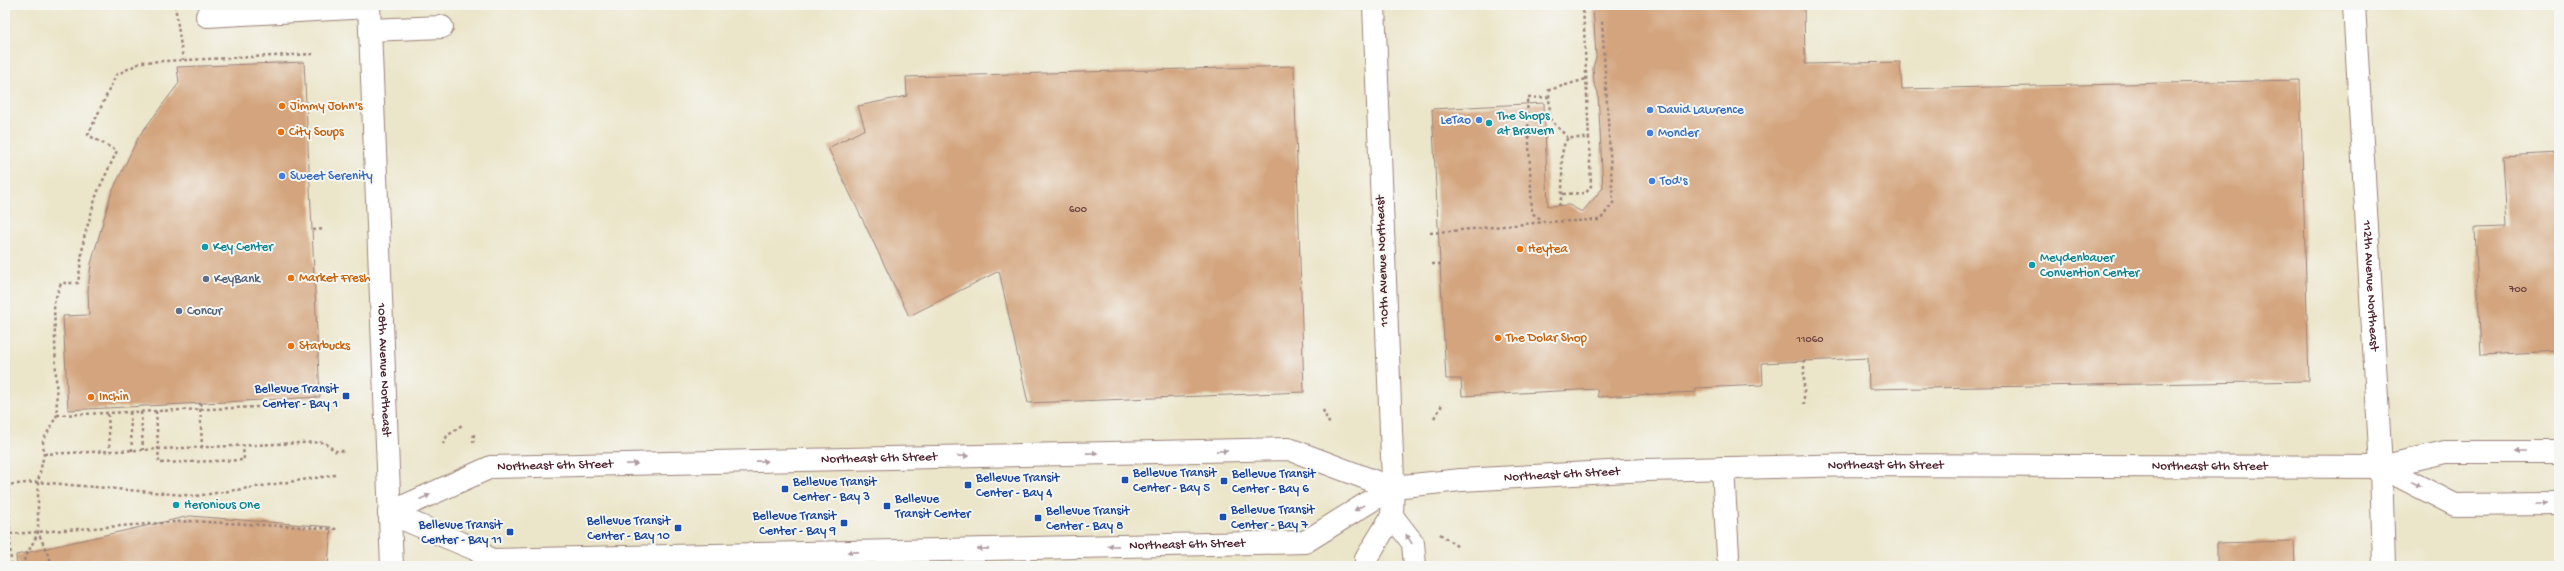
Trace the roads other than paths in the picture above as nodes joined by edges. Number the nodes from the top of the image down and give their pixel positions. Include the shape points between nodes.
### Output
1 (1374, 5) edge
2 (2354, 5) edge
3 (369, 6) edge
4 (207, 16) dead end
5 (442, 27) dead end
6 (370, 30) junction
7 (2559, 452) edge
8 (2381, 466) junction
9 (1723, 468) junction
10 (1392, 488) junction
11 (2559, 504) edge
12 (389, 513) junction
13 (1392, 516) junction
14 (1728, 556) dead end
15 (392, 566) edge
16 (1367, 566) edge
17 (1415, 566) edge
18 (2384, 566) edge

1 - 10 main road, 110th Avenue Northeast
2 - 8 main road, 112th Avenue Northeast
3 - 4 main road
3 - 6 main road, 108th Avenue Northeast
5 - 6 main road
6 - 12 main road, 108th Avenue Northeast
7 -> 8 main road, Northeast 6th Street via 2445,452
8 - 9 main road, Northeast 6th Street via 1855,465
8 -> 11 main road via 2455,505
8 - 18 main road, 112th Avenue Northeast
9 - 10 main road, Northeast 6th Street via 1461,480
9 - 14 main road
12 -> 10 main road, Northeast 6th Street via 491,467 1289,449
10 -> 12 main road, Northeast 6th Street via 1305,542 491,560 475,549
10 - 13 main road, 110th Avenue Northeast
12 - 15 main road, 108th Avenue Northeast
13 - 16 main road via 1366,558
17 -> 13 main road via 1413,543

